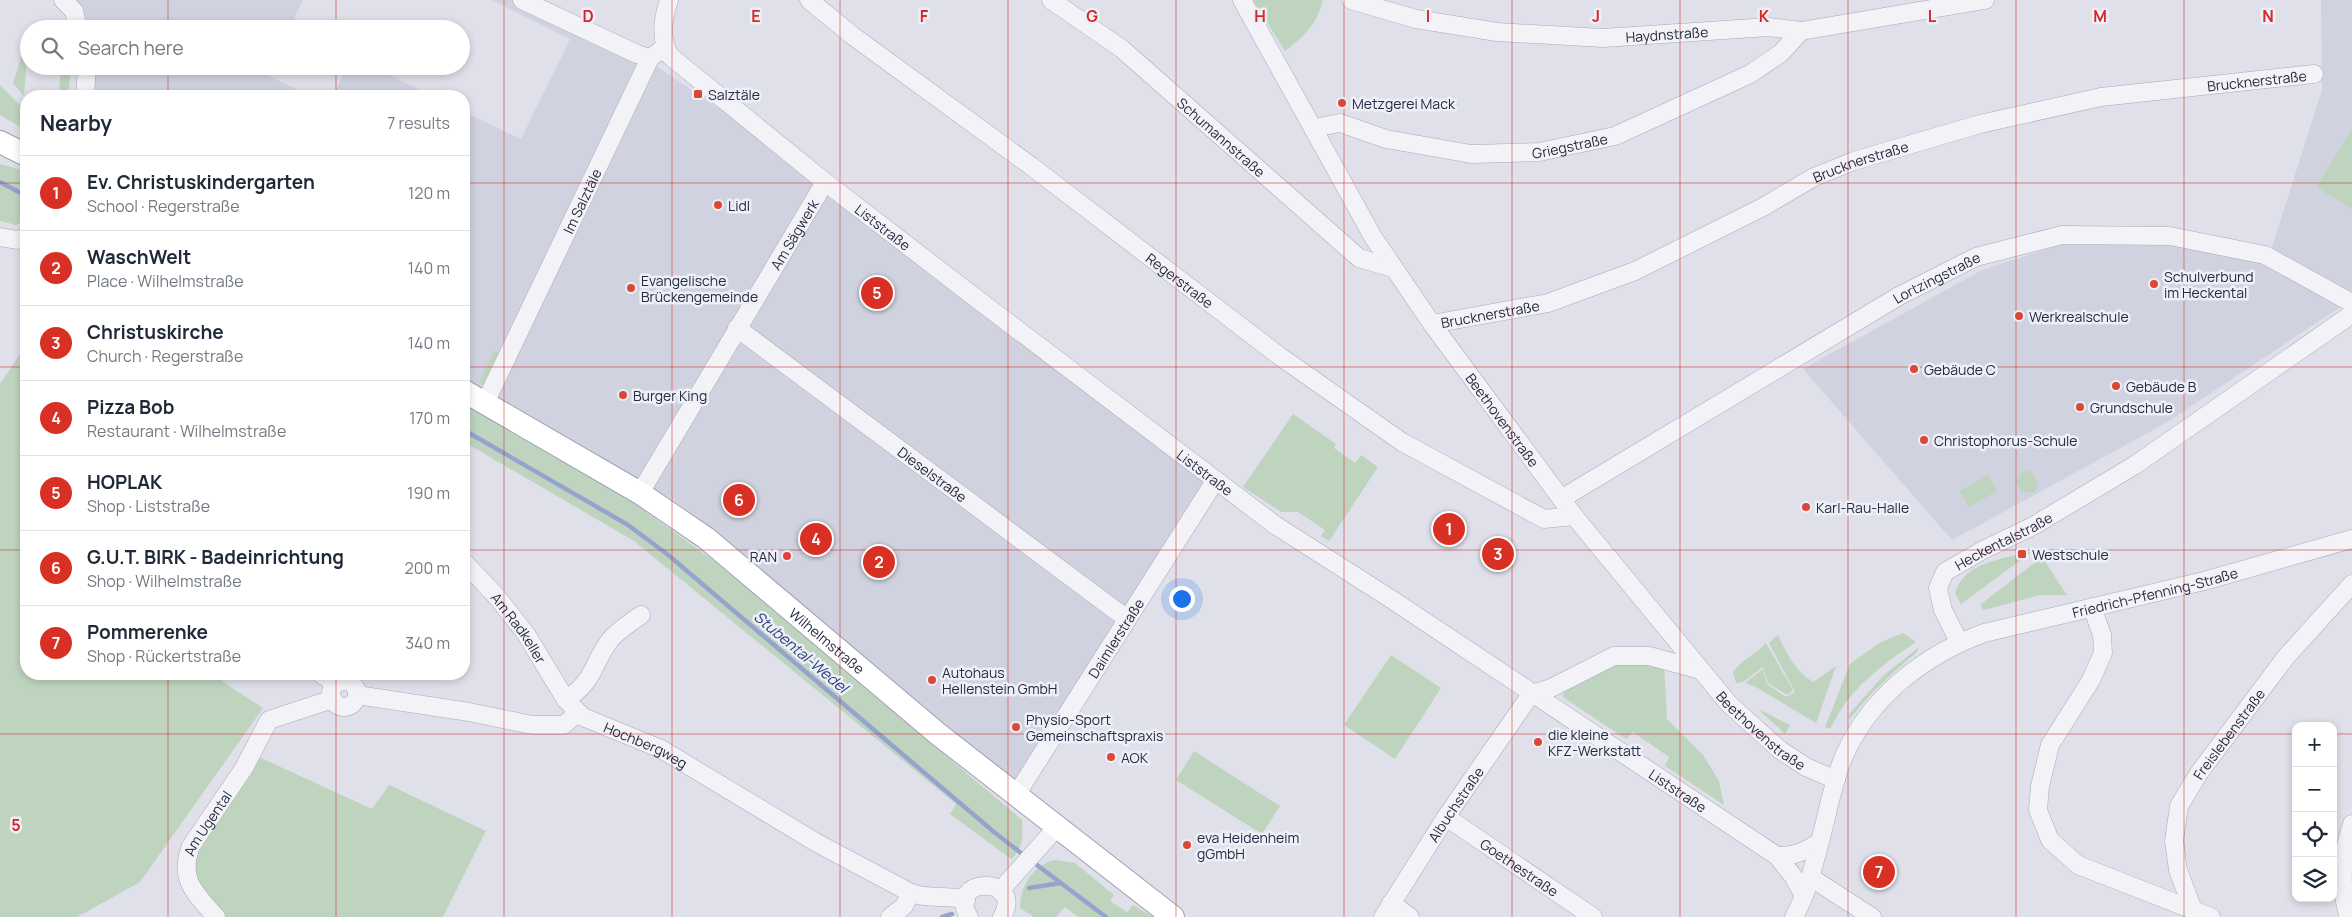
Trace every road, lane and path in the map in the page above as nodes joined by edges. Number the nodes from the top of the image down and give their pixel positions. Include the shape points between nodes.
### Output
1 (63, 0) edge
2 (522, 0) edge
3 (669, 0) edge
4 (809, 0) edge
5 (1051, 0) edge
6 (1242, 0) edge
7 (1351, 0) edge
8 (1985, 0) edge
9 (76, 20) edge
10 (1801, 31) junction
11 (657, 53) junction
12 (2314, 74) dead end
13 (86, 75) edge
14 (85, 90) edge
15 (1313, 128) junction
16 (0, 142) edge
17 (20, 152) edge
18 (825, 182) junction
19 (0, 237) edge
20 (20, 239) edge
21 (1393, 268) junction
22 (2352, 303) edge
23 (2352, 314) edge
24 (1432, 324) junction
25 (738, 328) junction
26 (470, 395) edge
27 (485, 404) junction
28 (1215, 481) junction
29 (640, 493) junction
30 (1561, 499) junction
31 (1574, 516) junction
32 (2352, 539) edge
33 (470, 568) edge
34 (2352, 584) edge
35 (2092, 607) junction
36 (641, 615) dead end
37 (1127, 619) junction
38 (1959, 642) junction
39 (1701, 670) junction
40 (326, 680) edge
41 (334, 691) junction
42 (1531, 694) junction
43 (571, 706) junction
44 (1836, 780) junction
45 (1016, 795) junction
46 (1446, 817) junction
47 (2352, 824) edge
48 (1057, 827) junction
49 (1819, 842) junction
50 (1777, 856) junction
51 (1810, 877) junction
52 (1000, 891) junction
53 (912, 893) junction
54 (1804, 896) junction
55 (968, 908) edge
56 (1387, 910) edge
57 (2193, 910) junction
58 (216, 917) edge
59 (890, 917) edge
60 (1002, 917) edge
61 (1174, 917) edge
62 (1410, 917) edge
63 (1593, 917) edge
64 (1794, 917) edge
65 (1872, 917) edge
66 (2210, 917) edge
67 (2350, 917) edge

1 - 9 street via 74,11
2 - 11 street via 637,54
3 - 11 street, Im Salztäle
4 - 31 street, Regerstraße via 1278,355 1402,442 1544,519
5 - 21 street, Schumannstraße via 1122,48 1359,258
6 - 15 street, Beethovenstraße
7 - 10 street, Haydnstraße via 1416,19 1497,32 1603,38 1769,27
8 - 10 street, Haydnstraße
10 - 15 street, Griegstraße via 1781,53 1750,74 1615,136 1539,152 1471,154 1386,139 1340,123
11 - 18 street, Liststraße via 670,56
11 - 27 street, Im Salztäle via 580,202
12 - 24 street, Brucknerstraße via 2101,97 1980,124 1854,161 1814,177 1763,207 1635,271 1548,303
13 - 14 street
15 - 21 street, Beethovenstraße via 1372,237
16 - 17 main road
18 - 25 street, Am Sägwerk
18 - 28 street, Liststraße
19 - 20 street
21 - 24 street, Beethovenstraße
22 - 30 street, Lortzingstraße via 2265,255 2170,236 2062,235 1976,258 1899,296
23 - 38 street, Heckentalstraße via 2135,465 2033,526 1945,572 1938,588 1942,610
24 - 30 street, Beethovenstraße
25 - 29 street, Am Sägwerk
25 - 37 street, Dieselstraße
26 - 27 main road, Wilhelmstraße
27 - 29 main road, Wilhelmstraße
28 - 37 street, Daimlerstraße
28 - 42 street, Liststraße via 1275,525
29 - 45 main road, Wilhelmstraße via 706,538 869,678
30 - 31 street, Beethovenstraße
31 - 39 street, Beethovenstraße
32 - 35 street, Friedrich-Pfenning-Straße via 2204,581
33 - 43 street, Am Radkeller via 526,634
34 - 57 street, Freislebenstraße via 2286,657 2199,773 2180,806 2174,841 2178,870
35 - 38 street, Friedrich-Pfenning-Straße via 1993,630
35 - 57 street via 2102,635 2103,653 2050,745 2038,810 2050,840 2078,865
36 - 43 street via 614,636
37 - 45 street, Daimlerstraße
38 - 44 street via 1909,674 1880,701 1851,743
39 - 42 street via 1649,656 1614,656 1551,688
39 - 44 street, Beethovenstraße via 1729,704 1780,750
40 - 41 street
41 - 43 street via 344,681 352,683 357,695 532,725 564,725
41 - 58 street, Am Ugental via 269,720 244,768 191,846 186,860 186,877
42 - 46 street, Albuchstraße
42 - 50 street, Liststraße
43 - 53 street, Hochbergweg via 591,722 660,749 817,844
44 - 49 street
45 - 48 main road, Wilhelmstraße
46 - 56 street, Albuchstraße
46 - 63 street, Goethestraße
47 - 67 street via 2346,840 2343,870 2345,906
48 - 52 street
48 - 61 main road, Wilhelmstraße
49 - 50 street via 1793,856
49 - 51 street
50 - 54 street, Liststraße
51 - 54 street
51 - 65 street
52 - 55 street via 989,885 972,890
52 - 60 street via 1006,905
53 - 55 street, Hochbergweg via 926,897 950,895
53 - 59 street via 904,906
54 - 64 street
56 - 62 street
57 - 66 street

